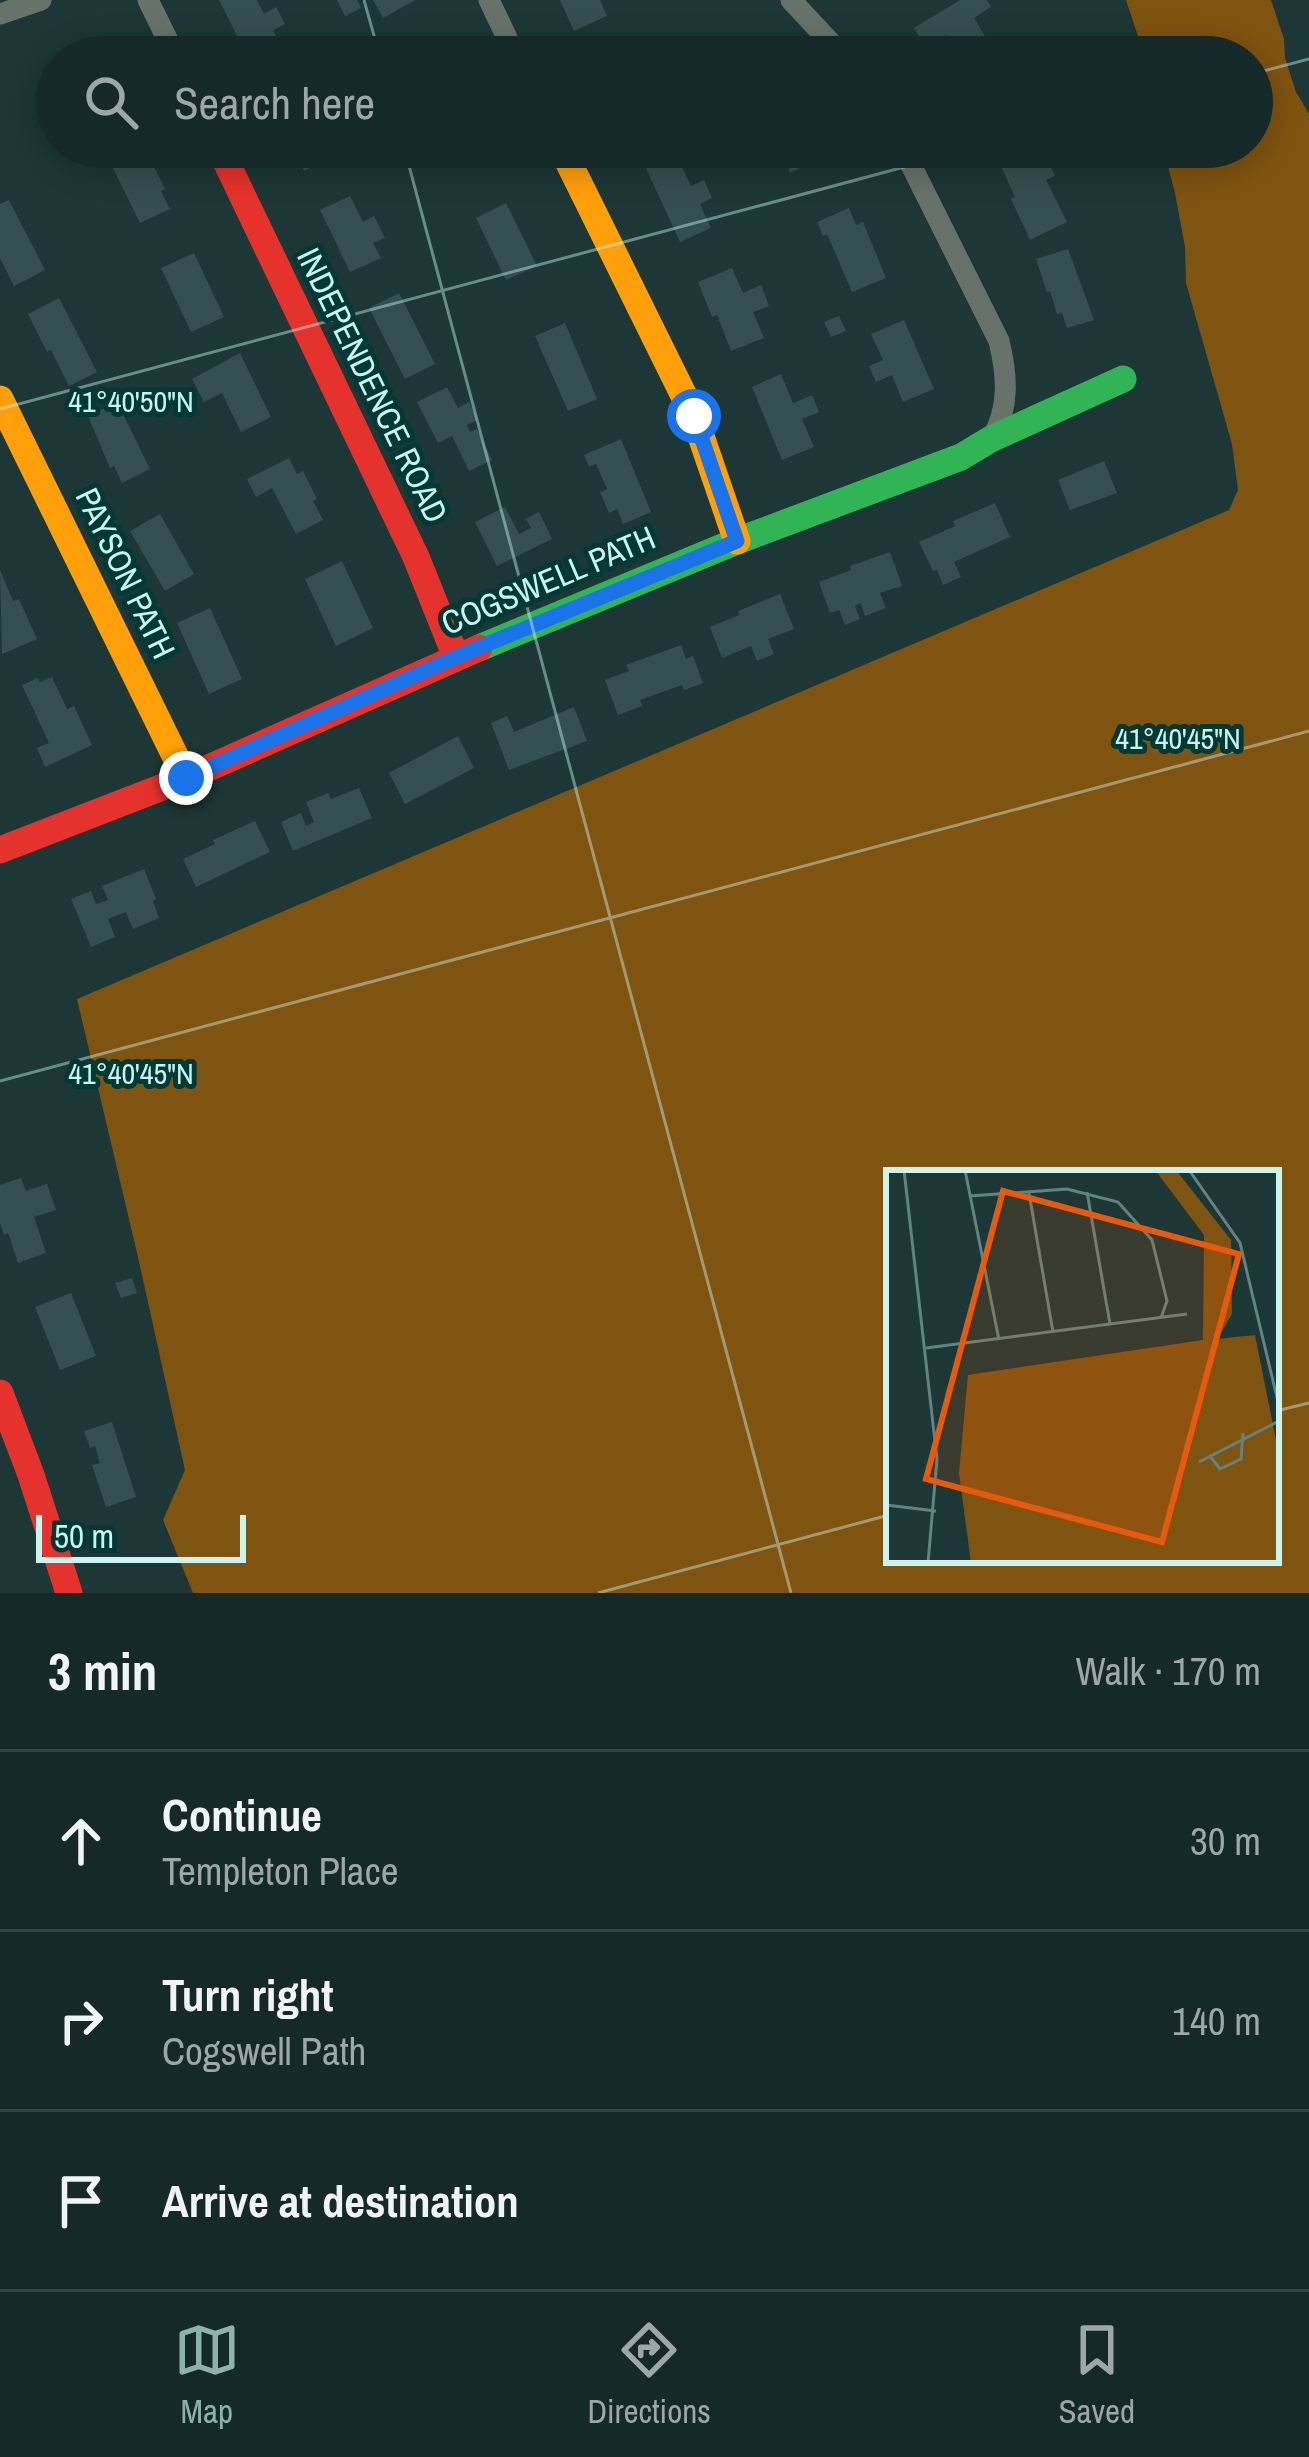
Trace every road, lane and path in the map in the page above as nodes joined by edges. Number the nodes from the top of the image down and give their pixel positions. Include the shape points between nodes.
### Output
1 (41, 0) edge
2 (148, 0) edge
3 (489, 0) edge
4 (791, 0) edge
5 (0, 14) edge
6 (166, 36) edge
7 (506, 36) edge
8 (824, 36) edge
9 (229, 168) edge
10 (571, 168) edge
11 (912, 168) edge
12 (1123, 379) dead end
13 (0, 400) edge
14 (991, 439) junction
15 (737, 541) junction
16 (456, 657) junction
17 (186, 778) junction
18 (0, 850) edge
19 (0, 1394) edge
20 (69, 1593) edge

1 - 5 street
2 - 6 street
3 - 7 street
4 - 8 street
9 - 16 street, INDEPENDENCE ROAD
10 - 15 street via 694,416
11 - 14 street via 999,341 1007,373
12 - 14 street, COGSWELL PATH
13 - 17 street, PAYSON PATH
14 - 15 street, COGSWELL PATH
15 - 16 street, COGSWELL PATH
16 - 17 street, COGSWELL PATH
17 - 18 street, COGSWELL PATH
19 - 20 street

